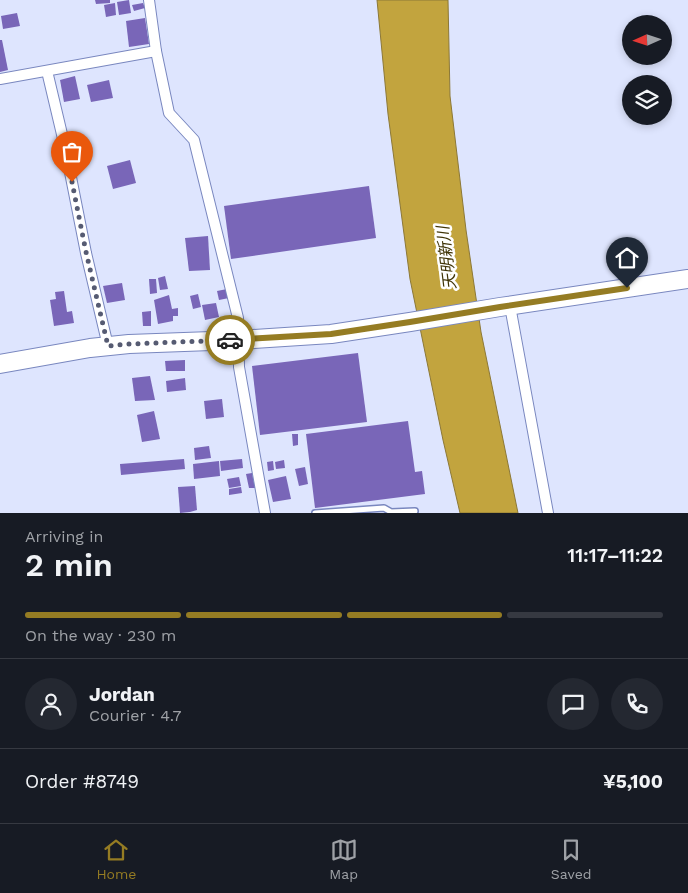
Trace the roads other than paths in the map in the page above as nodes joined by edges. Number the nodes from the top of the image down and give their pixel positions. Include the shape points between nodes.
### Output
1 (149, 0) edge
2 (156, 51) junction
3 (47, 71) junction
4 (0, 79) edge
5 (688, 279) edge
6 (505, 306) junction
7 (239, 340) junction
8 (108, 346) junction
9 (0, 364) edge
10 (414, 511) dead end
11 (265, 513) edge
12 (315, 513) edge
13 (548, 513) edge

1 - 2 street
2 - 3 street
2 - 7 street via 169,113 194,140 238,318
3 - 4 street
3 - 8 street
5 - 6 highway
6 - 7 highway via 331,334
6 - 13 street
7 - 8 highway
7 - 11 street via 239,367
8 - 9 highway
10 - 12 lane via 391,512 384,508

